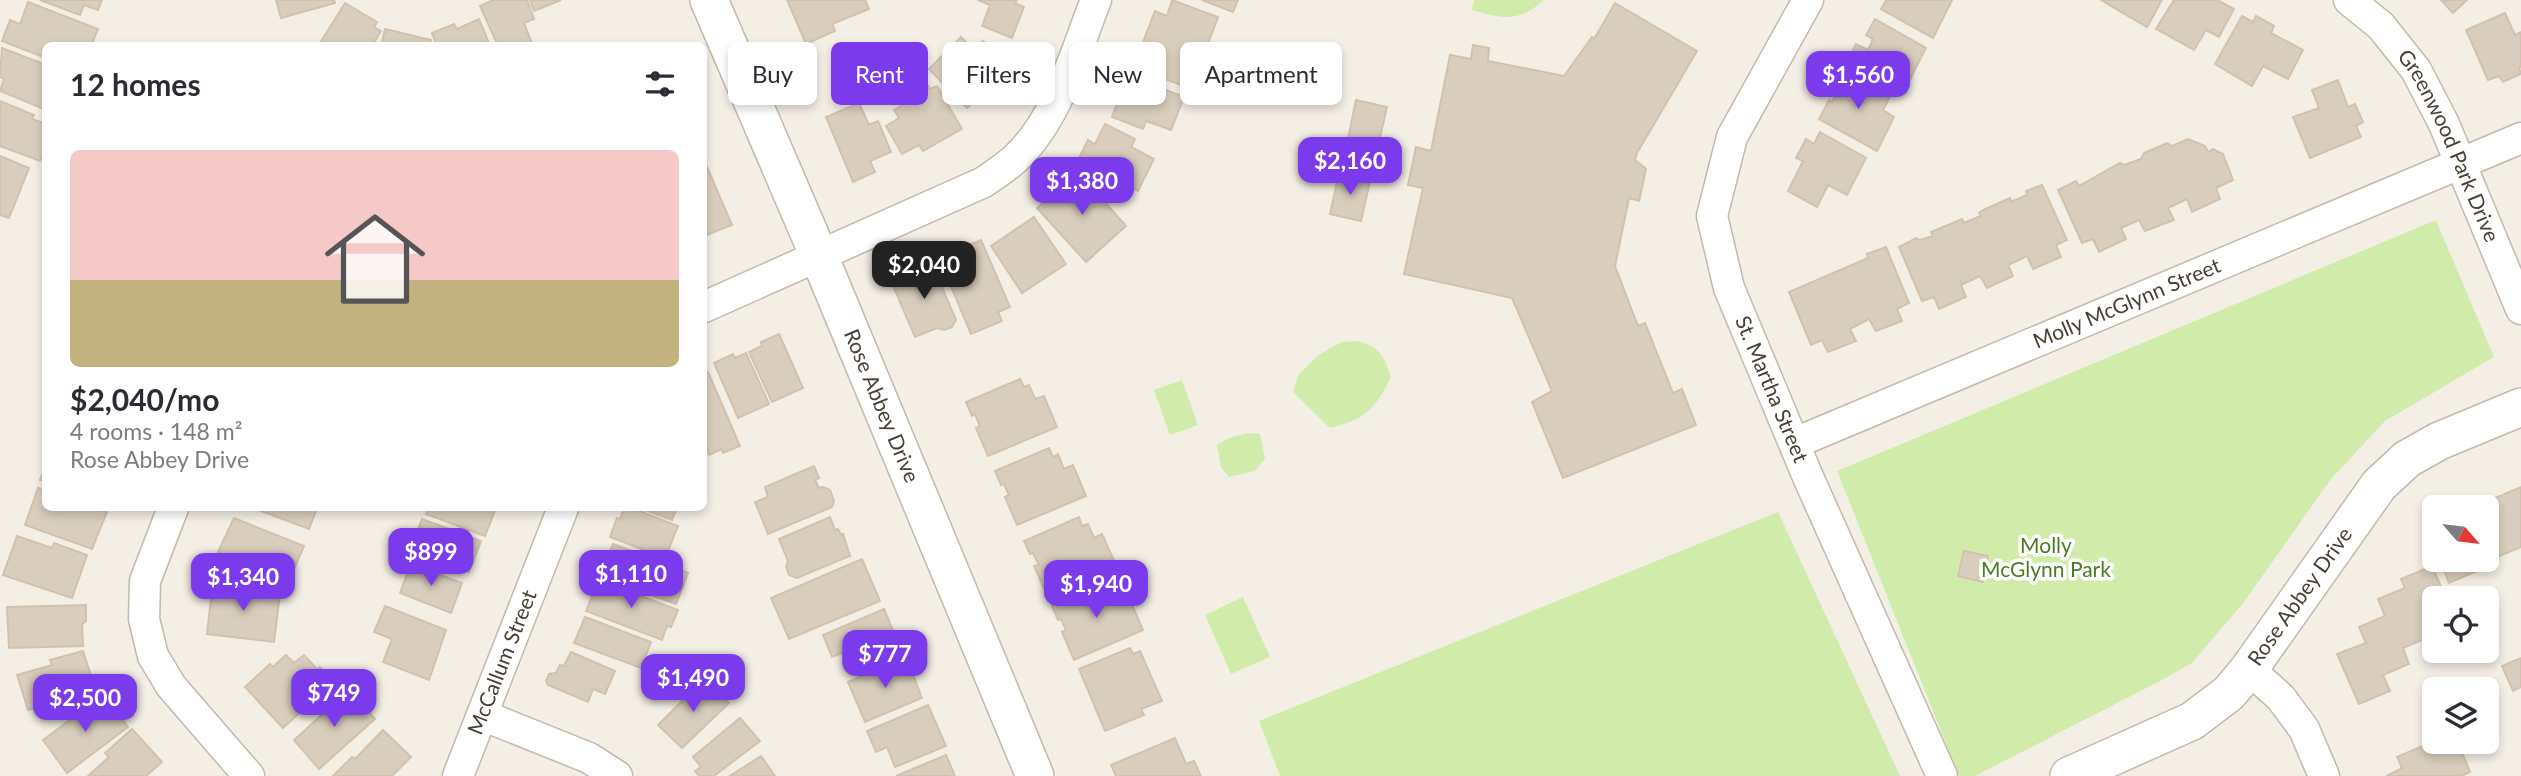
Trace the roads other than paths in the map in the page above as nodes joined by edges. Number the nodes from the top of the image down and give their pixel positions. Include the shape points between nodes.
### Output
1 (709, 0) edge
2 (1096, 0) edge
3 (1808, 0) edge
4 (2349, 0) edge
5 (2521, 138) edge
6 (2460, 164) junction
7 (820, 256) junction
8 (707, 306) edge
9 (2521, 309) edge
10 (2521, 407) edge
11 (1795, 443) junction
12 (172, 511) edge
13 (561, 511) edge
14 (2249, 669) junction
15 (482, 715) junction
16 (250, 776) edge
17 (458, 776) edge
18 (617, 776) edge
19 (1035, 776) edge
20 (1942, 776) edge
21 (2069, 776) edge
22 (2324, 776) edge

1 - 7 street, Rose Abbey Drive
2 - 7 street via 1056,99 1039,131 1015,159 984,182
3 - 11 street, St. Martha Street via 1732,137 1712,216 1728,288
4 - 6 street, Greenwood Park Drive via 2381,26 2416,69
5 - 6 street, Molly McGlynn Street
6 - 9 street, Greenwood Park Drive
6 - 11 street, Molly McGlynn Street
7 - 8 street
7 - 19 street, Rose Abbey Drive
10 - 14 street, Rose Abbey Drive via 2428,447 2379,485
11 - 20 street, St. Martha Street
12 - 16 street via 145,581 144,619 153,656 171,686
13 - 15 street, McCallum Street
14 - 21 street, Rose Abbey Drive via 2229,693 2192,721
14 - 22 street via 2281,698 2304,729
15 - 17 street, McCallum Street
15 - 18 street via 589,758

